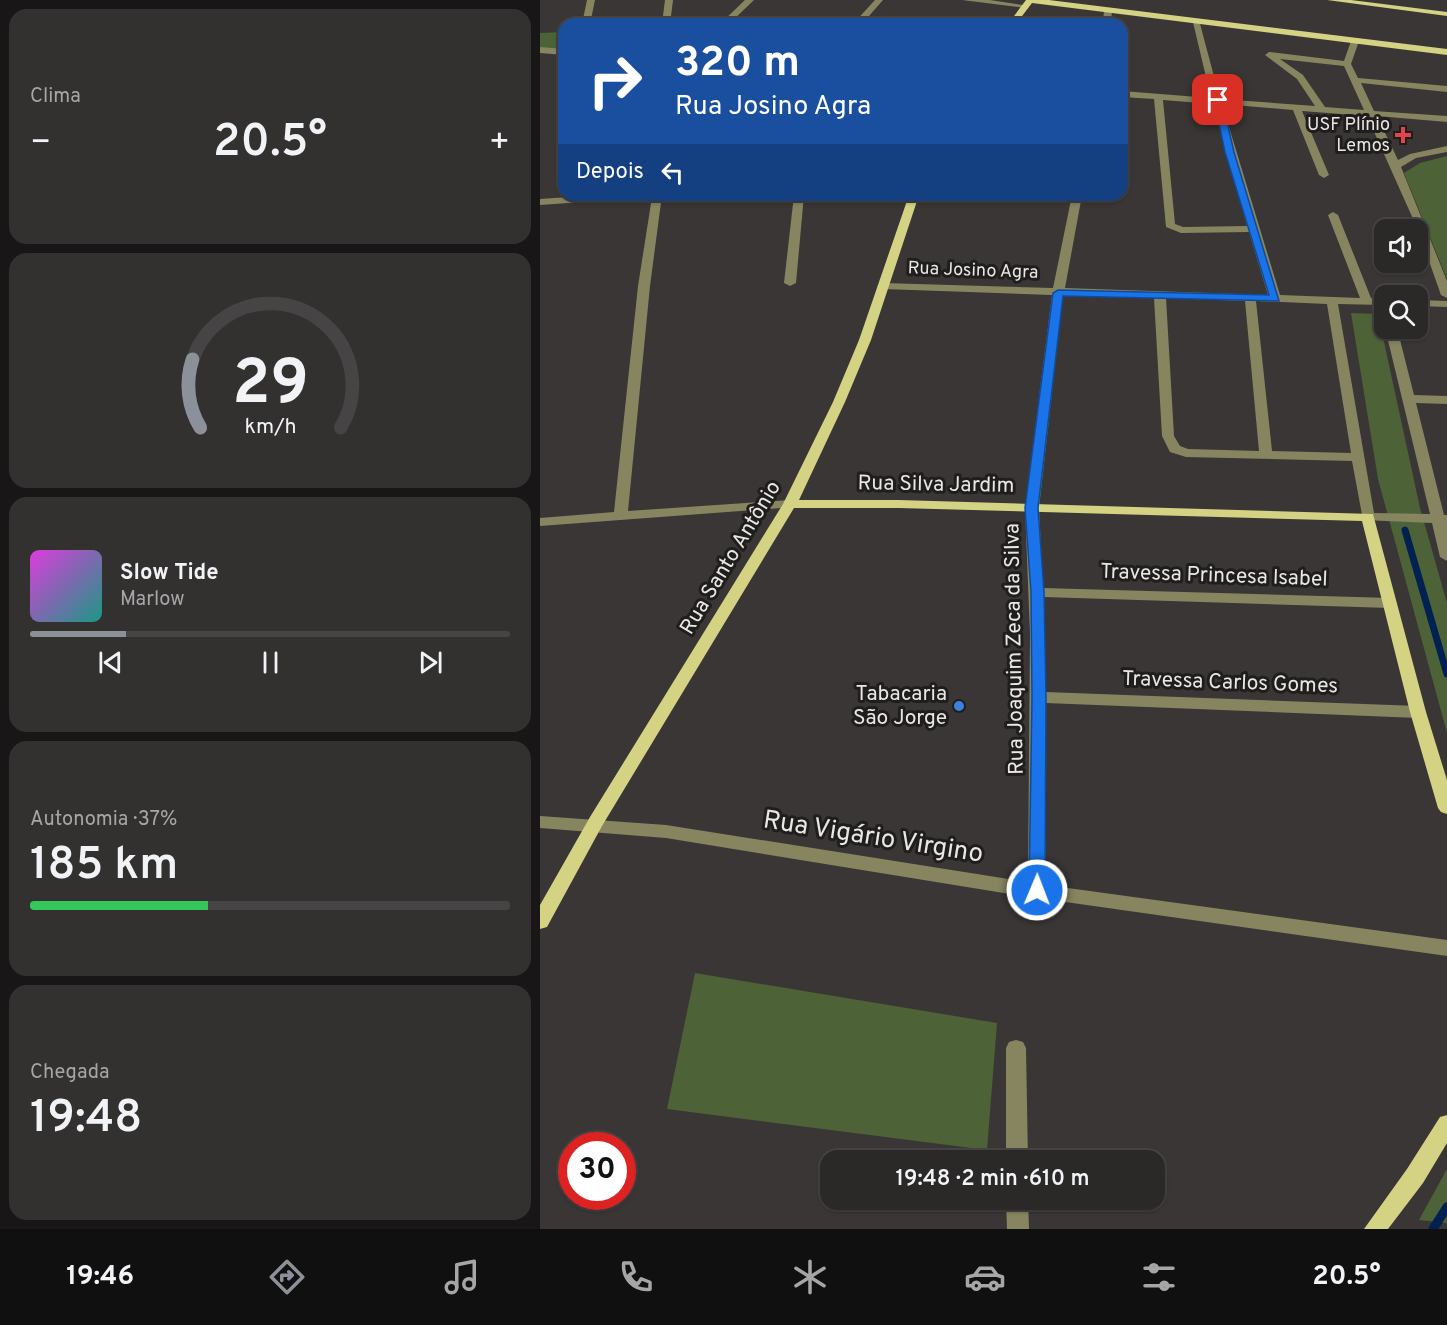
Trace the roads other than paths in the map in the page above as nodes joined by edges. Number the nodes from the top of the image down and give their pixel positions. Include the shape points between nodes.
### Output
1 (591, 0) edge
2 (669, 0) edge
3 (750, 0) edge
4 (879, 0) edge
5 (966, 0) edge
6 (1331, 0) edge
7 (1028, 2) edge
8 (1108, 10) junction
9 (1447, 14) edge
10 (587, 18) edge
11 (667, 18) edge
12 (730, 18) edge
13 (862, 18) edge
14 (1016, 18) edge
15 (1107, 18) edge
16 (1195, 20) junction
17 (1355, 41) junction
18 (540, 50) edge
19 (558, 52) edge
20 (1447, 52) edge
21 (1347, 64) junction
22 (1356, 80) junction
23 (1447, 89) edge
24 (1128, 94) edge
25 (1158, 96) junction
26 (1218, 100) junction
27 (1296, 107) junction
28 (1322, 109) junction
29 (1372, 113) junction
30 (1447, 119) edge
31 (1447, 148) edge
32 (1396, 166) junction
33 (1324, 175) dead end
34 (558, 201) edge
35 (656, 201) edge
36 (798, 201) edge
37 (912, 201) edge
38 (1076, 201) edge
39 (540, 202) edge
40 (1333, 215) dead end
41 (1254, 229) junction
42 (790, 283) dead end
43 (883, 286) junction
44 (1058, 293) junction
45 (1447, 295) edge
46 (1160, 296) junction
47 (1250, 298) junction
48 (1275, 298) junction
49 (1332, 300) junction
50 (1367, 302) junction
51 (1374, 302) edge
52 (1428, 303) edge
53 (1447, 304) edge
54 (1394, 339) edge
55 (1409, 399) junction
56 (1447, 400) edge
57 (1266, 454) junction
58 (1358, 457) junction
59 (790, 504) junction
60 (1032, 508) junction
61 (621, 515) junction
62 (1372, 517) junction
63 (1436, 519) edge
64 (540, 522) edge
65 (1447, 557) edge
66 (1037, 592) junction
67 (1390, 603) junction
68 (1039, 697) junction
69 (1418, 712) junction
70 (1447, 808) edge
71 (540, 822) edge
72 (596, 822) junction
73 (1037, 890) junction
74 (540, 922) edge
75 (1447, 948) edge
76 (1016, 1048) dead end
77 (1447, 1124) edge
78 (1017, 1150) edge
79 (1017, 1210) edge
80 (1018, 1229) edge
81 (1375, 1229) edge

1 - 10 street
2 - 11 street
3 - 12 street
4 - 13 street
5 - 7 street
6 - 9 main road
7 - 8 main road
7 - 14 main road
8 - 15 street
8 - 16 main road
16 - 17 main road
16 - 26 street
17 - 20 main road
17 - 21 street
18 - 19 street
21 - 22 street
21 - 28 street via 1269,55 1300,77
22 - 23 street
22 - 29 street
24 - 25 street
25 - 26 street
25 - 41 street via 1170,225 1181,230
26 - 27 street
26 - 41 street
27 - 28 street
27 - 33 street
28 - 29 street
29 - 30 street
29 - 32 street
31 - 32 street via 1413,156
32 - 45 street
34 - 39 street
35 - 61 street
36 - 42 street
37 - 43 main road, Rua Santo Antônio
38 - 44 street, Rua Joaquim Zeca da Silva
40 - 50 street
41 - 48 street
43 - 44 street, Rua Josino Agra
43 - 59 main road, Rua Santo Antônio via 839,402
44 - 46 street, Rua Josino Agra
44 - 60 street, Rua Joaquim Zeca da Silva
46 - 47 street, Rua Josino Agra
46 - 57 street via 1171,445 1179,451
47 - 48 street, Rua Josino Agra
47 - 57 street
48 - 49 street, Rua Josino Agra
49 - 50 street, Rua Josino Agra
49 - 58 street
50 - 51 street, Rua Josino Agra
52 - 53 street
54 - 55 street
55 - 56 street
55 - 63 street
57 - 58 street
58 - 62 street
59 - 60 main road, Rua Silva Jardim
59 - 61 street, Rua Silva Jardim
59 - 72 main road, Rua Santo Antônio
60 - 62 main road, Rua Silva Jardim
60 - 66 street, Rua Joaquim Zeca da Silva
61 - 64 street, Rua Silva Jardim
62 - 63 street
62 - 67 main road
63 - 65 street
66 - 67 street, Travessa Princesa Isabel
66 - 68 street, Rua Joaquim Zeca da Silva
67 - 69 main road
68 - 69 street, Travessa Carlos Gomes
68 - 73 street, Rua Joaquim Zeca da Silva
69 - 70 main road
71 - 72 street, Rua Vigário Virgino
72 - 73 street, Rua Vigário Virgino
72 - 74 main road, Rua Santo Antônio
73 - 75 street, Rua Vigário Virgino
76 - 78 street
77 - 81 main road via 1415,1176
79 - 80 street

